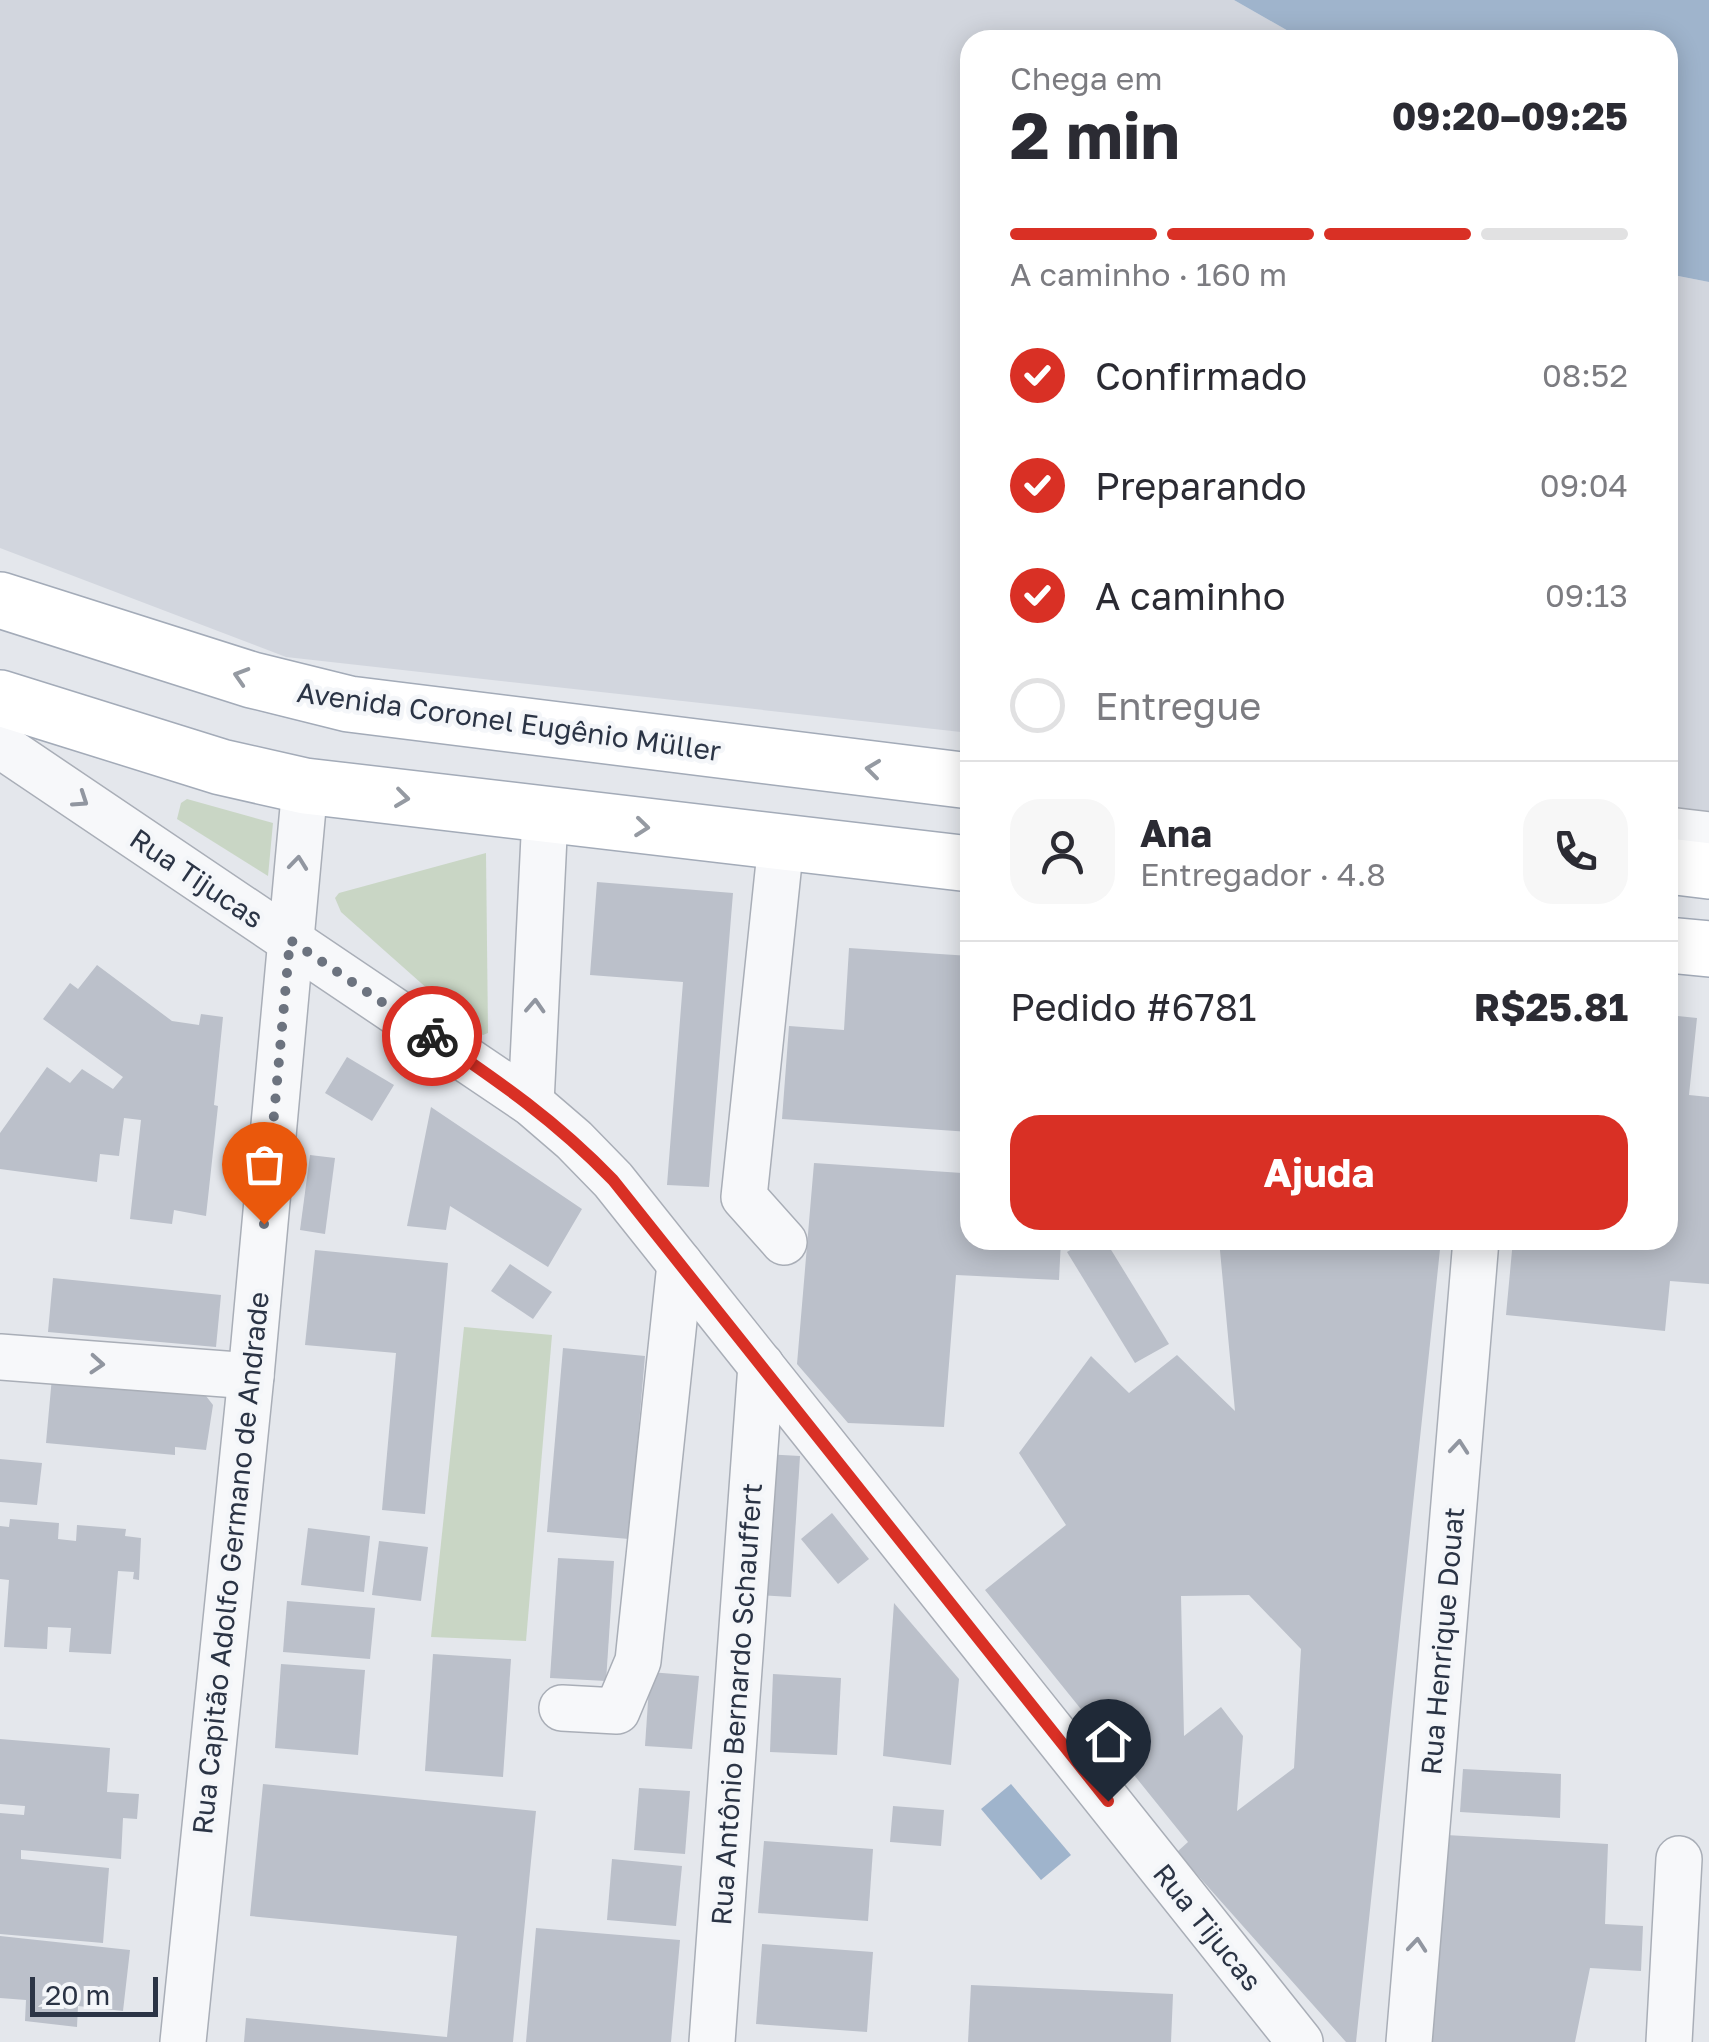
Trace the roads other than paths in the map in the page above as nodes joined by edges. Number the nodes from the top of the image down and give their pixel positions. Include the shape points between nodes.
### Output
1 (0, 600) edge
2 (0, 698) edge
3 (0, 745) edge
4 (960, 780) edge
5 (305, 786) junction
6 (545, 816) junction
7 (1678, 831) edge
8 (1709, 835) edge
9 (781, 842) junction
10 (960, 863) edge
11 (1678, 867) edge
12 (1709, 871) edge
13 (290, 940) junction
14 (1678, 945) edge
15 (1709, 949) edge
16 (531, 1103) junction
17 (784, 1242) dead end
18 (1475, 1250) edge
19 (680, 1264) junction
20 (0, 1357) edge
21 (761, 1366) junction
22 (251, 1376) junction
23 (562, 1708) dead end
24 (1679, 1858) dead end
25 (183, 2042) edge
26 (712, 2042) edge
27 (1300, 2042) edge
28 (1408, 2042) edge
29 (1670, 2042) edge

4 -> 1 main road, Avenida Coronel Eugênio Müller via 349,704
2 - 5 main road via 221,767
3 -> 13 street, Rua Tijucas
5 -> 6 main road
13 -> 5 street, Rua Capitão Adolfo Germano de Andrade
6 -> 9 main road
16 -> 6 street
7 - 8 street
9 - 10 main road
9 - 17 street via 744,1197
11 - 12 main road
13 - 16 street, Rua Tijucas
13 - 22 street, Rua Capitão Adolfo Germano de Andrade
14 - 15 main road
16 - 19 street, Rua Tijucas via 613,1180
28 -> 18 street, Rua Henrique Douat
19 - 21 street, Rua Tijucas
19 - 23 street via 638,1661 617,1711
20 -> 22 street
21 - 26 street, Rua Antônio Bernardo Schauffert
21 - 27 street, Rua Tijucas
22 - 25 street, Rua Capitão Adolfo Germano de Andrade
24 - 29 street

